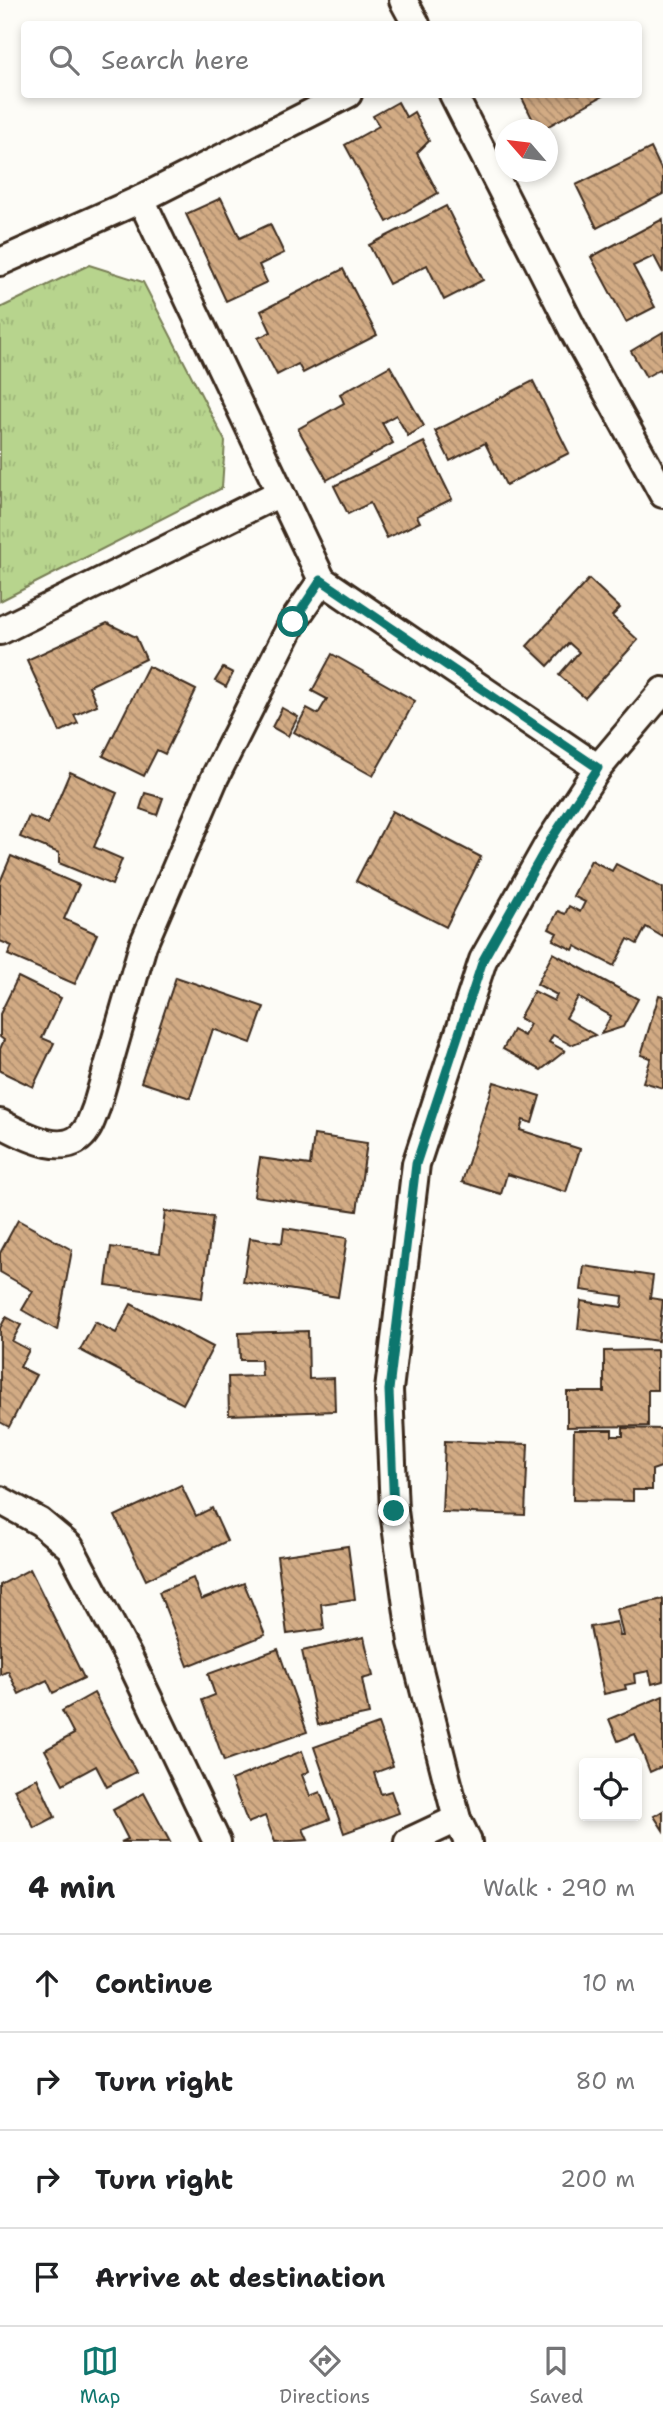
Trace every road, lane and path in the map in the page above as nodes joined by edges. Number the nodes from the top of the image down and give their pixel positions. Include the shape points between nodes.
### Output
1 (403, 0) edge
2 (414, 21) edge
3 (340, 98) edge
4 (455, 98) edge
5 (141, 199) junction
6 (0, 262) edge
7 (280, 493) junction
8 (663, 494) edge
9 (321, 580) junction
10 (0, 631) edge
11 (663, 691) edge
12 (598, 768) junction
13 (0, 1123) edge
14 (0, 1500) edge
15 (463, 1831) edge
16 (217, 1842) edge
17 (408, 1842) edge

1 - 2 street
3 - 5 street
4 - 8 street
5 - 6 street
5 - 7 street
7 - 9 street
7 - 10 street
9 - 12 street
9 - 13 street via 293,622 215,777 158,909 86,1131 62,1144 35,1141
11 - 12 street
12 - 15 street via 550,841 483,960 416,1164 389,1390 394,1511 412,1642
14 - 16 street via 40,1522 70,1547
15 - 17 street

